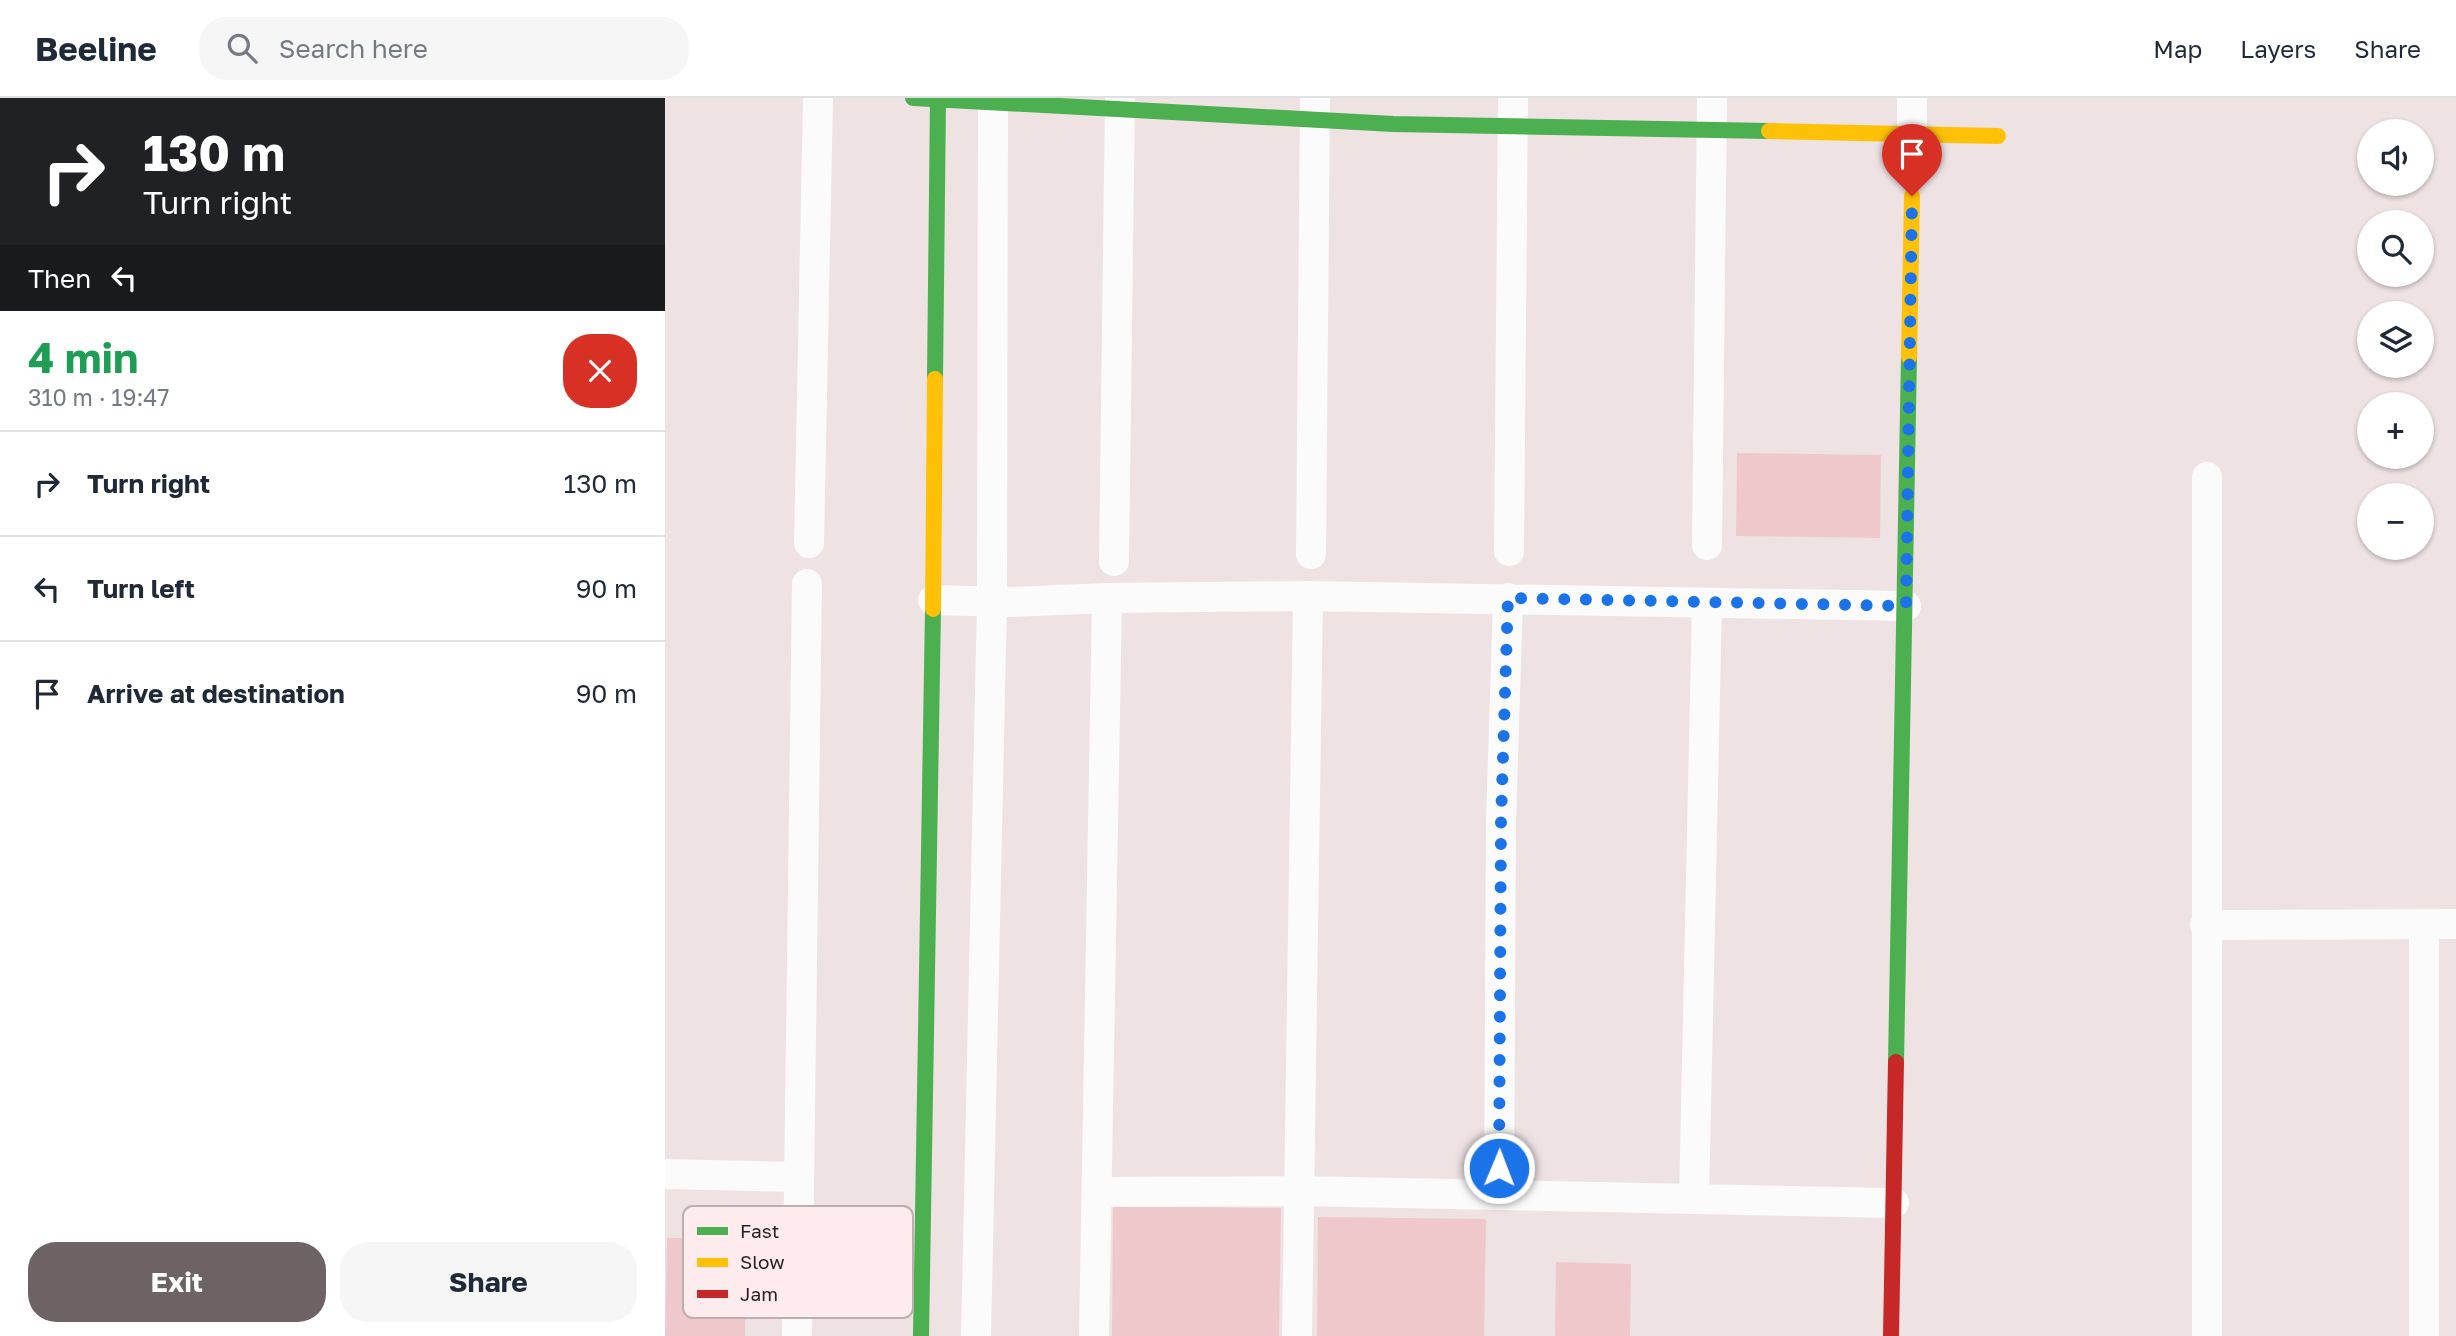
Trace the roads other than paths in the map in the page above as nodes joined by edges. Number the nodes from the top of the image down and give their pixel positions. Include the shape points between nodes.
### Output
1 (818, 98) edge
2 (913, 98) edge
3 (938, 98) edge
4 (1713, 98) edge
5 (1912, 98) edge
6 (993, 104) junction
7 (1120, 104) edge
8 (1315, 109) edge
9 (1513, 112) edge
10 (1712, 130) junction
11 (1912, 134) junction
12 (1998, 135) dead end
13 (1912, 196) dead end
14 (2207, 477) dead end
15 (809, 543) dead end
16 (1707, 545) dead end
17 (1509, 551) dead end
18 (1311, 554) dead end
19 (1114, 561) dead end
20 (807, 584) dead end
21 (1308, 596) junction
22 (1107, 598) junction
23 (1508, 598) junction
24 (933, 600) junction
25 (992, 602) junction
26 (1707, 603) junction
27 (1906, 606) junction
28 (2456, 924) edge
29 (2206, 925) junction
30 (2424, 925) junction
31 (665, 1174) edge
32 (799, 1177) junction
33 (1299, 1191) junction
34 (1097, 1192) junction
35 (1499, 1195) junction
36 (1694, 1199) junction
37 (1894, 1203) junction
38 (799, 1206) edge
39 (797, 1318) edge
40 (797, 1336) edge
41 (921, 1336) edge
42 (976, 1336) edge
43 (1094, 1336) edge
44 (1297, 1336) edge
45 (1891, 1336) edge
46 (2207, 1336) edge
47 (2424, 1336) edge

1 - 15 street
2 - 3 street
3 - 6 street
3 - 24 street
4 - 10 street
5 - 11 street
6 - 7 street
6 - 25 street
7 - 8 street
7 - 19 street
8 - 9 street
8 - 18 street
9 - 10 street
9 - 17 street
10 - 11 street
10 - 16 street
11 - 12 street
13 - 27 street
14 - 29 street
20 - 32 street
21 - 22 street
21 - 23 street
21 - 33 street
22 - 25 street
22 - 34 street
23 - 26 street
23 - 35 street via 1501,821
24 - 25 street
24 - 41 street
25 - 42 street
26 - 27 street
26 - 36 street
27 - 37 street
28 - 30 street
29 - 30 street
29 - 46 street
30 - 47 street
31 - 32 street
32 - 38 street
33 - 34 street
33 - 35 street
33 - 44 street
34 - 43 street
35 - 36 street
36 - 37 street
37 - 45 street
39 - 40 street

